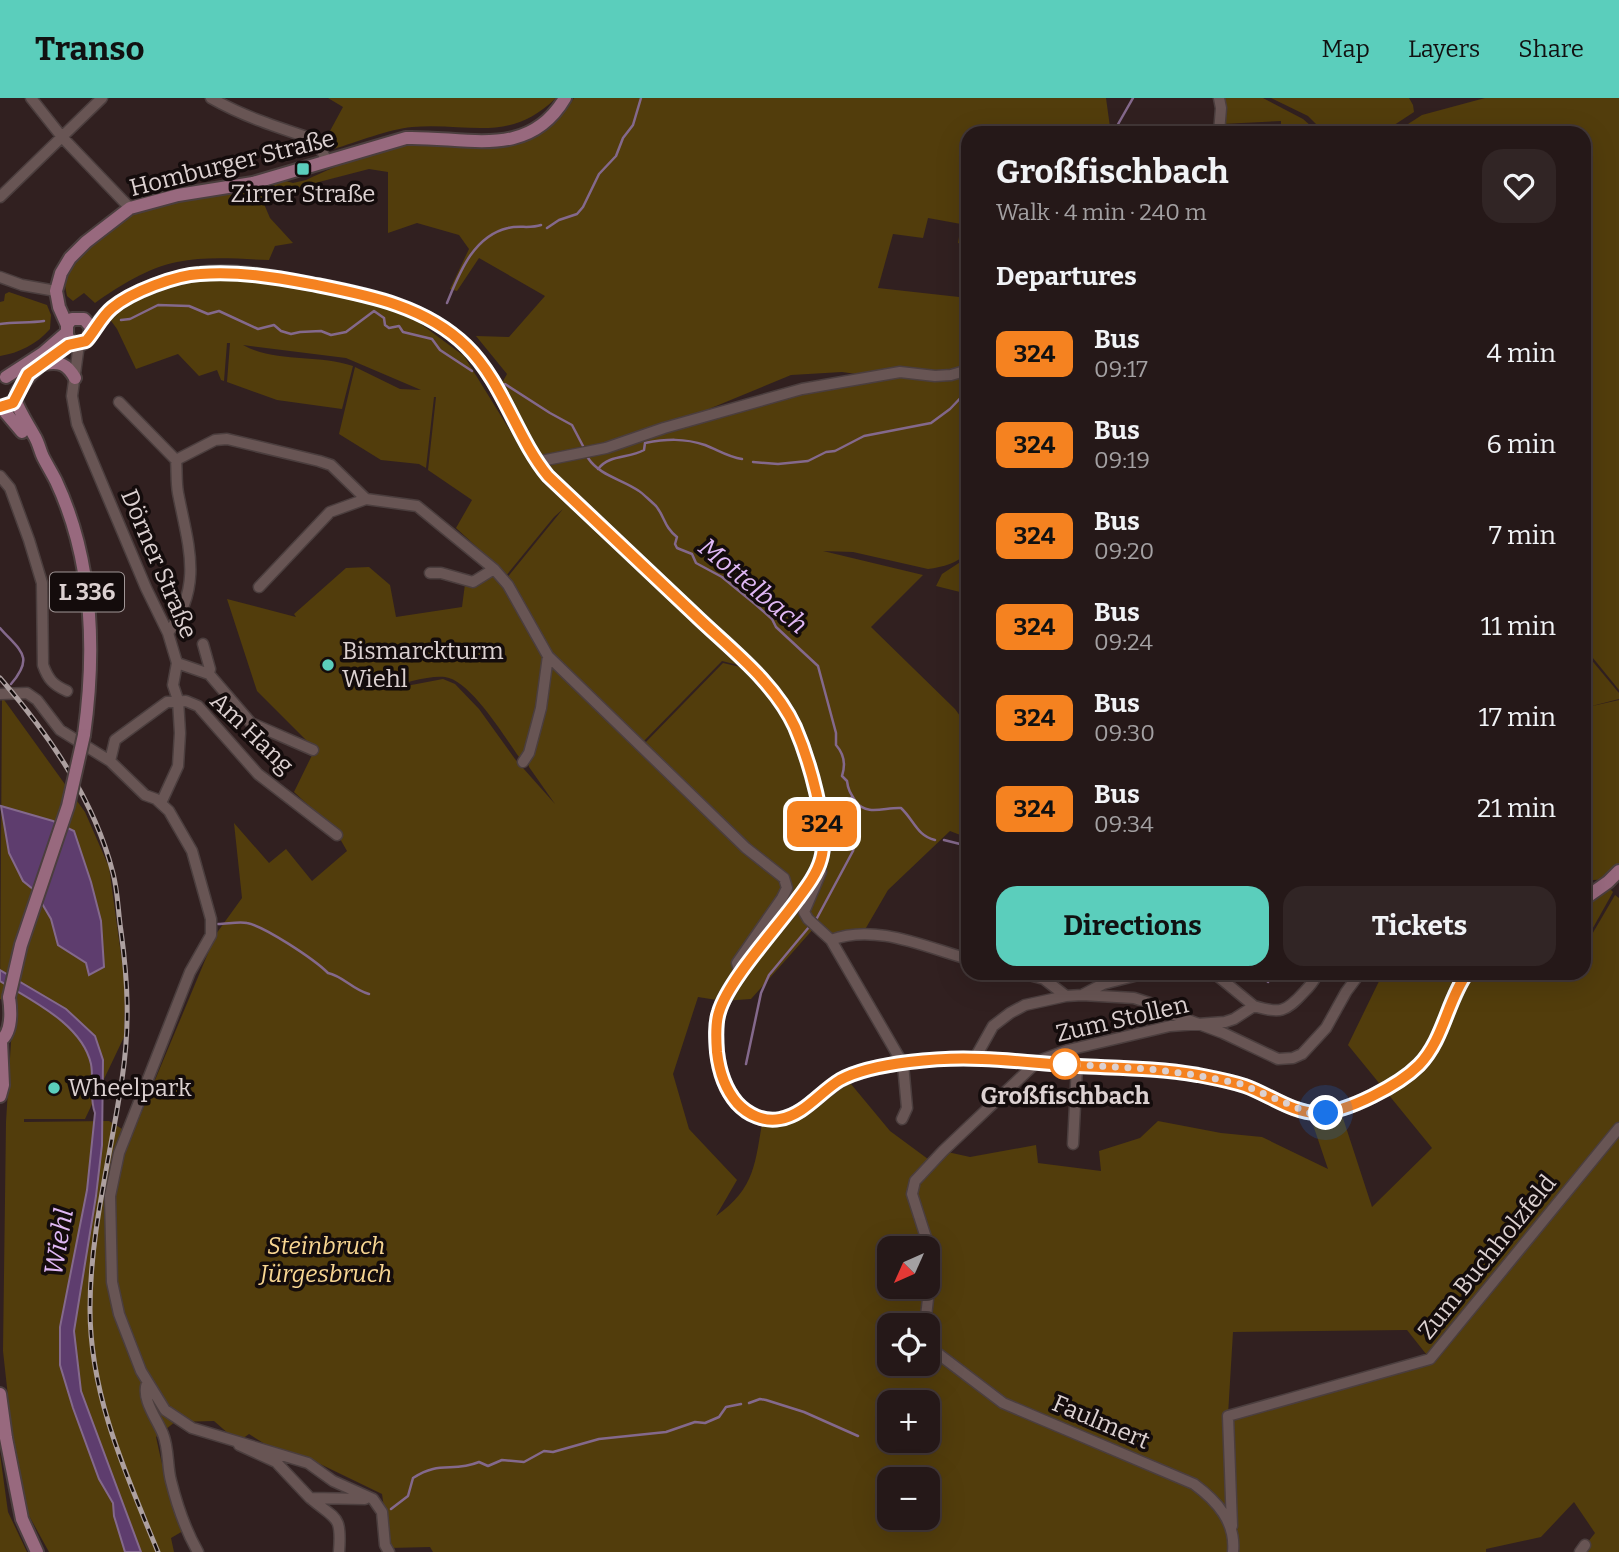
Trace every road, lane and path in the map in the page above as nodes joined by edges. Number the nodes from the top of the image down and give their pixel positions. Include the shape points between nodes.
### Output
1 (31, 98) edge
2 (102, 98) edge
3 (211, 98) edge
4 (565, 98) edge
5 (1219, 98) edge
6 (1220, 126) edge
7 (62, 137) junction
8 (327, 161) junction
9 (0, 197) edge
10 (130, 208) junction
11 (0, 276) edge
12 (57, 294) junction
13 (112, 308) junction
14 (74, 330) junction
15 (41, 365) junction
16 (961, 372) edge
17 (3, 377) edge
18 (75, 378) junction
19 (16, 396) junction
20 (118, 402) dead end
21 (1, 407) edge
22 (42, 456) junction
23 (177, 460) junction
24 (536, 462) junction
25 (0, 476) edge
26 (366, 499) junction
27 (494, 569) junction
28 (430, 573) dead end
29 (259, 586) dead end
30 (169, 633) junction
31 (204, 644) dead end
32 (548, 656) junction
33 (177, 663) junction
34 (209, 674) junction
35 (67, 691) dead end
36 (0, 694) edge
37 (177, 700) junction
38 (313, 750) dead end
39 (110, 761) junction
40 (523, 762) dead end
41 (161, 803) junction
42 (337, 835) dead end
43 (820, 863) junction
44 (1619, 871) edge
45 (1591, 894) edge
46 (831, 940) junction
47 (961, 957) edge
48 (740, 974) junction
49 (1045, 980) edge
50 (1119, 980) edge
51 (1222, 980) edge
52 (1314, 980) edge
53 (1355, 980) edge
54 (1463, 980) edge
55 (1082, 995) junction
56 (1066, 996) junction
57 (4, 1001) edge
58 (1254, 1006) junction
59 (4, 1017) edge
60 (1197, 1023) junction
61 (1, 1041) edge
62 (975, 1058) junction
63 (1038, 1061) junction
64 (903, 1064) junction
65 (1077, 1066) junction
66 (0, 1096) edge
67 (902, 1119) dead end
68 (1619, 1128) edge
69 (1073, 1144) dead end
70 (927, 1313) edge
71 (940, 1355) edge
72 (148, 1383) junction
73 (0, 1394) edge
74 (223, 1436) junction
75 (310, 1499) junction
76 (373, 1499) junction
77 (1232, 1526) junction
78 (37, 1552) edge
79 (198, 1552) edge
80 (338, 1552) edge
81 (389, 1552) edge
82 (1233, 1552) edge

1 - 7 street
2 - 7 street
3 - 8 street via 274,127 316,140
4 - 8 main road, Homburger Straße via 533,130 506,141 406,138
5 - 6 street
7 - 9 street
7 - 10 street
8 - 10 main road, Homburger Straße via 253,183
10 - 12 main road, Homburger Straße via 70,258
11 - 12 street
12 - 14 main road
13 - 14 main road
13 - 14 main road via 89,338
13 - 24 main road via 144,290 197,274 272,277 383,299 435,323 466,346 483,366
14 - 15 main road
14 - 17 main road
14 - 18 street, Dörner Straße
15 - 18 main road via 64,364
15 - 19 main road via 28,374
16 - 24 street via 935,376 900,372 802,389 606,448
17 - 19 main road, L 336 via 14,383
18 - 30 street, Dörner Straße via 72,396 77,424
19 - 21 main road, L 336
19 - 22 main road, L 336
20 - 23 street
21 - 22 main road, L 336
22 - 57 main road, L 336, bridge via 74,528 88,600 90,668 84,735 68,806
23 - 26 street via 215,440 227,439 331,465
23 - 30 street via 177,490 192,558 187,601
24 - 43 main road via 780,701 794,727 815,791 824,844
25 - 35 street via 10,488 41,582 43,665 47,677
26 - 27 street via 417,506
26 - 29 street via 330,512
27 - 28 street via 473,582
27 - 32 street via 508,584
30 - 33 street, Dörner Straße
31 - 34 street
32 - 40 street via 541,708
32 - 48 street via 746,848 784,878 787,888 782,898 737,963
33 - 34 street
33 - 37 street, Dörner Straße via 173,685
34 - 38 street via 251,723
36 - 39 street via 27,693 60,730
37 - 39 street, Am Hang via 167,702 115,740
37 - 41 street, Dörner Straße via 178,766
37 - 42 street, Am Hang via 198,706 258,774
39 - 41 street via 145,795
41 - 72 street via 192,851 211,919 211,935 190,972 119,1153 110,1196 112,1282 119,1314
43 - 46 street via 821,873 804,912
43 - 48 main road
44 - 45 main road
46 - 47 street via 863,933
46 - 64 street
48 - 64 main road via 719,1012 716,1039 719,1068 729,1091 751,1115 778,1120 796,1114 857,1072
49 - 56 street
50 - 55 street
51 - 58 street, Zum Stollen
52 - 58 street, Zum Stollen via 1292,1006 1280,1011
53 - 60 street via 1326,1028 1293,1058 1278,1059
54 - 65 main road via 1432,1048 1420,1063 1385,1089 1326,1113 1309,1113 1241,1084 1196,1075
55 - 56 street
55 - 60 street via 1134,998
56 - 62 street via 1010,1013 993,1026
57 - 59 main road, L 336 via 11,1008
58 - 60 street, Zum Stollen via 1234,1019
59 - 61 main road, L 336 via 8,1032
60 - 63 street, Zum Stollen via 1080,1047
61 - 66 main road, L 336
62 - 63 main road
62 - 64 main road
63 - 65 main road
63 - 70 street via 915,1181 912,1194 929,1247
64 - 67 street via 908,1108
65 - 69 street
68 - 77 street, Zum Buchholzfeld via 1430,1359 1228,1416
71 - 77 street, Faulmert via 1003,1403 1194,1484 1213,1498
72 - 74 street via 165,1410 192,1428
72 - 79 street via 145,1389 167,1449 170,1479
73 - 78 main road via 22,1519
74 - 75 street via 276,1462
74 - 76 street via 308,1463 333,1481
75 - 76 street
75 - 80 street via 338,1521
76 - 81 street via 382,1512
77 - 82 street

